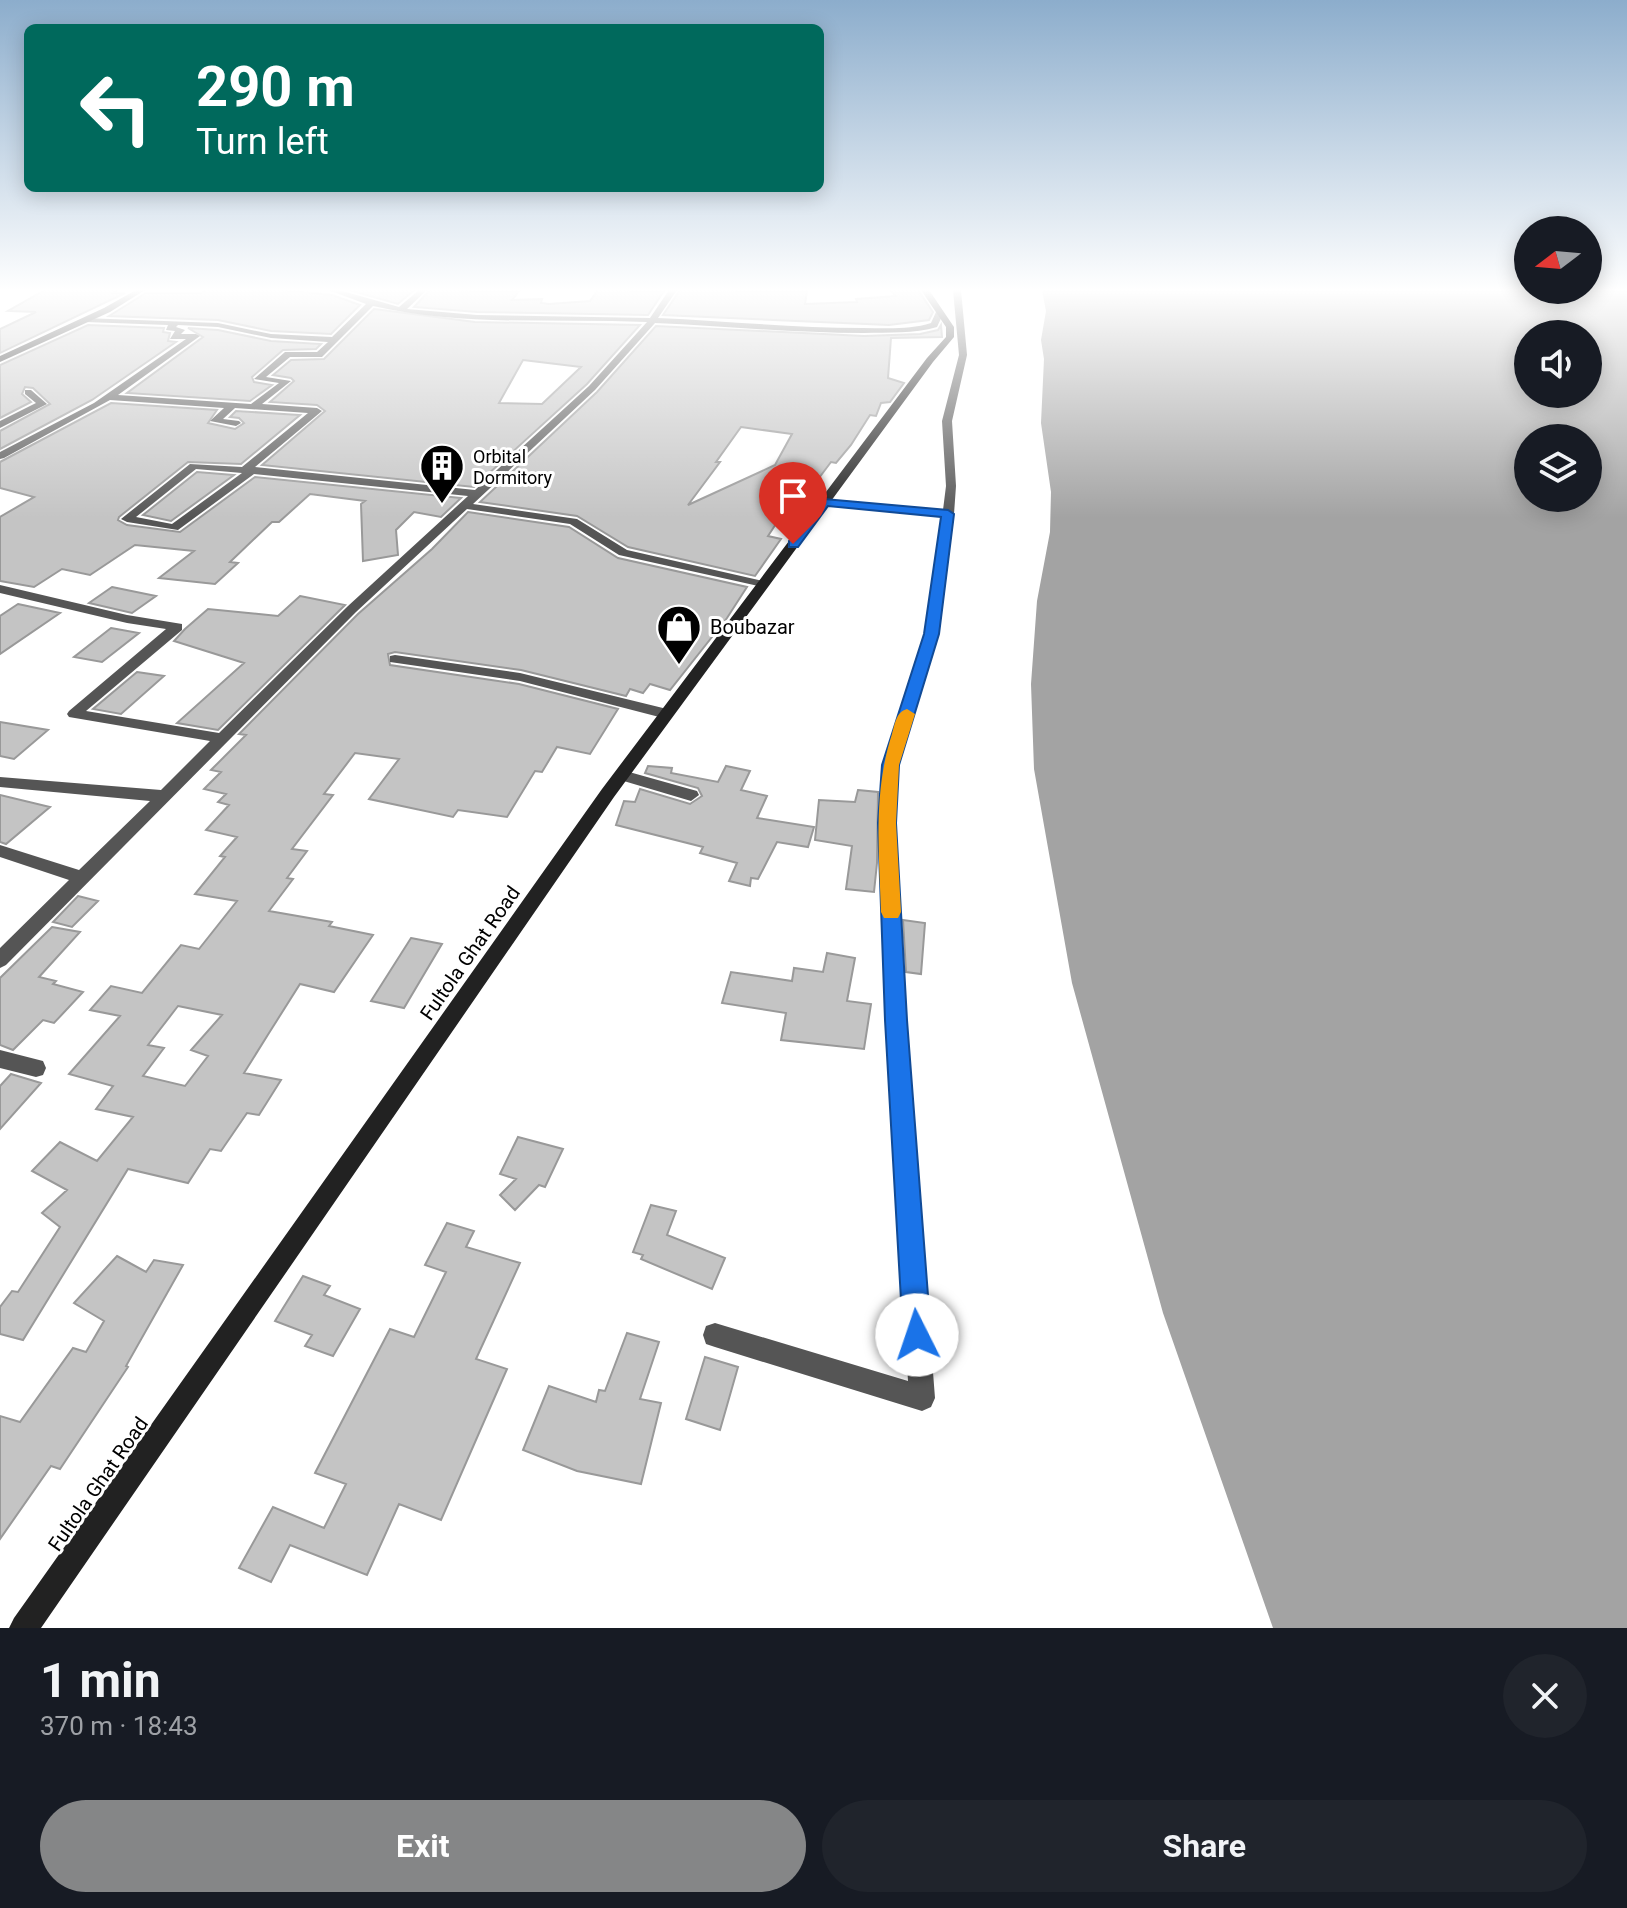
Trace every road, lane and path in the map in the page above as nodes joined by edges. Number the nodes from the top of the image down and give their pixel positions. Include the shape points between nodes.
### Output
1 (153, 366) edge
2 (274, 366) edge
3 (612, 366) edge
4 (928, 366) edge
5 (960, 366) edge
6 (28, 392) dead end
7 (108, 397) junction
8 (234, 404) junction
9 (254, 406) junction
10 (236, 423) dead end
11 (0, 426) edge
12 (26, 442) junction
13 (0, 456) edge
14 (249, 470) junction
15 (478, 494) junction
16 (824, 502) junction
17 (466, 506) junction
18 (948, 514) junction
19 (763, 585) junction
20 (0, 589) edge
21 (395, 659) dead end
22 (667, 714) junction
23 (220, 738) junction
24 (622, 775) junction
25 (0, 782) edge
26 (691, 795) dead end
27 (162, 796) junction
28 (0, 851) edge
29 (82, 878) junction
30 (0, 960) edge
31 (0, 1059) edge
32 (36, 1068) dead end
33 (715, 1335) dead end
34 (24, 1628) edge

1 - 7 street
2 - 9 street via 258,379 287,381
3 - 15 street
4 - 16 street, Fultola Ghat Road
5 - 18 street via 947,421
6 - 11 street via 42,404
7 - 8 street
7 - 12 street
8 - 9 street
8 - 10 street via 215,421
9 - 14 street via 317,411
11 - 12 street
12 - 13 street
14 - 14 street via 194,466 127,519 174,528
14 - 15 street
15 - 17 street
16 - 18 street
16 - 19 street, Fultola Ghat Road
17 - 19 street via 573,521 623,553
17 - 23 street
18 - 33 street via 932,634 891,765 887,823 922,1398
19 - 22 street, Fultola Ghat Road
20 - 23 street via 177,627 74,714
21 - 22 street via 520,677
22 - 24 street, Fultola Ghat Road
23 - 27 street
24 - 26 street
24 - 34 street, Fultola Ghat Road
25 - 27 street
27 - 29 street
28 - 29 street
29 - 30 street
31 - 32 street

